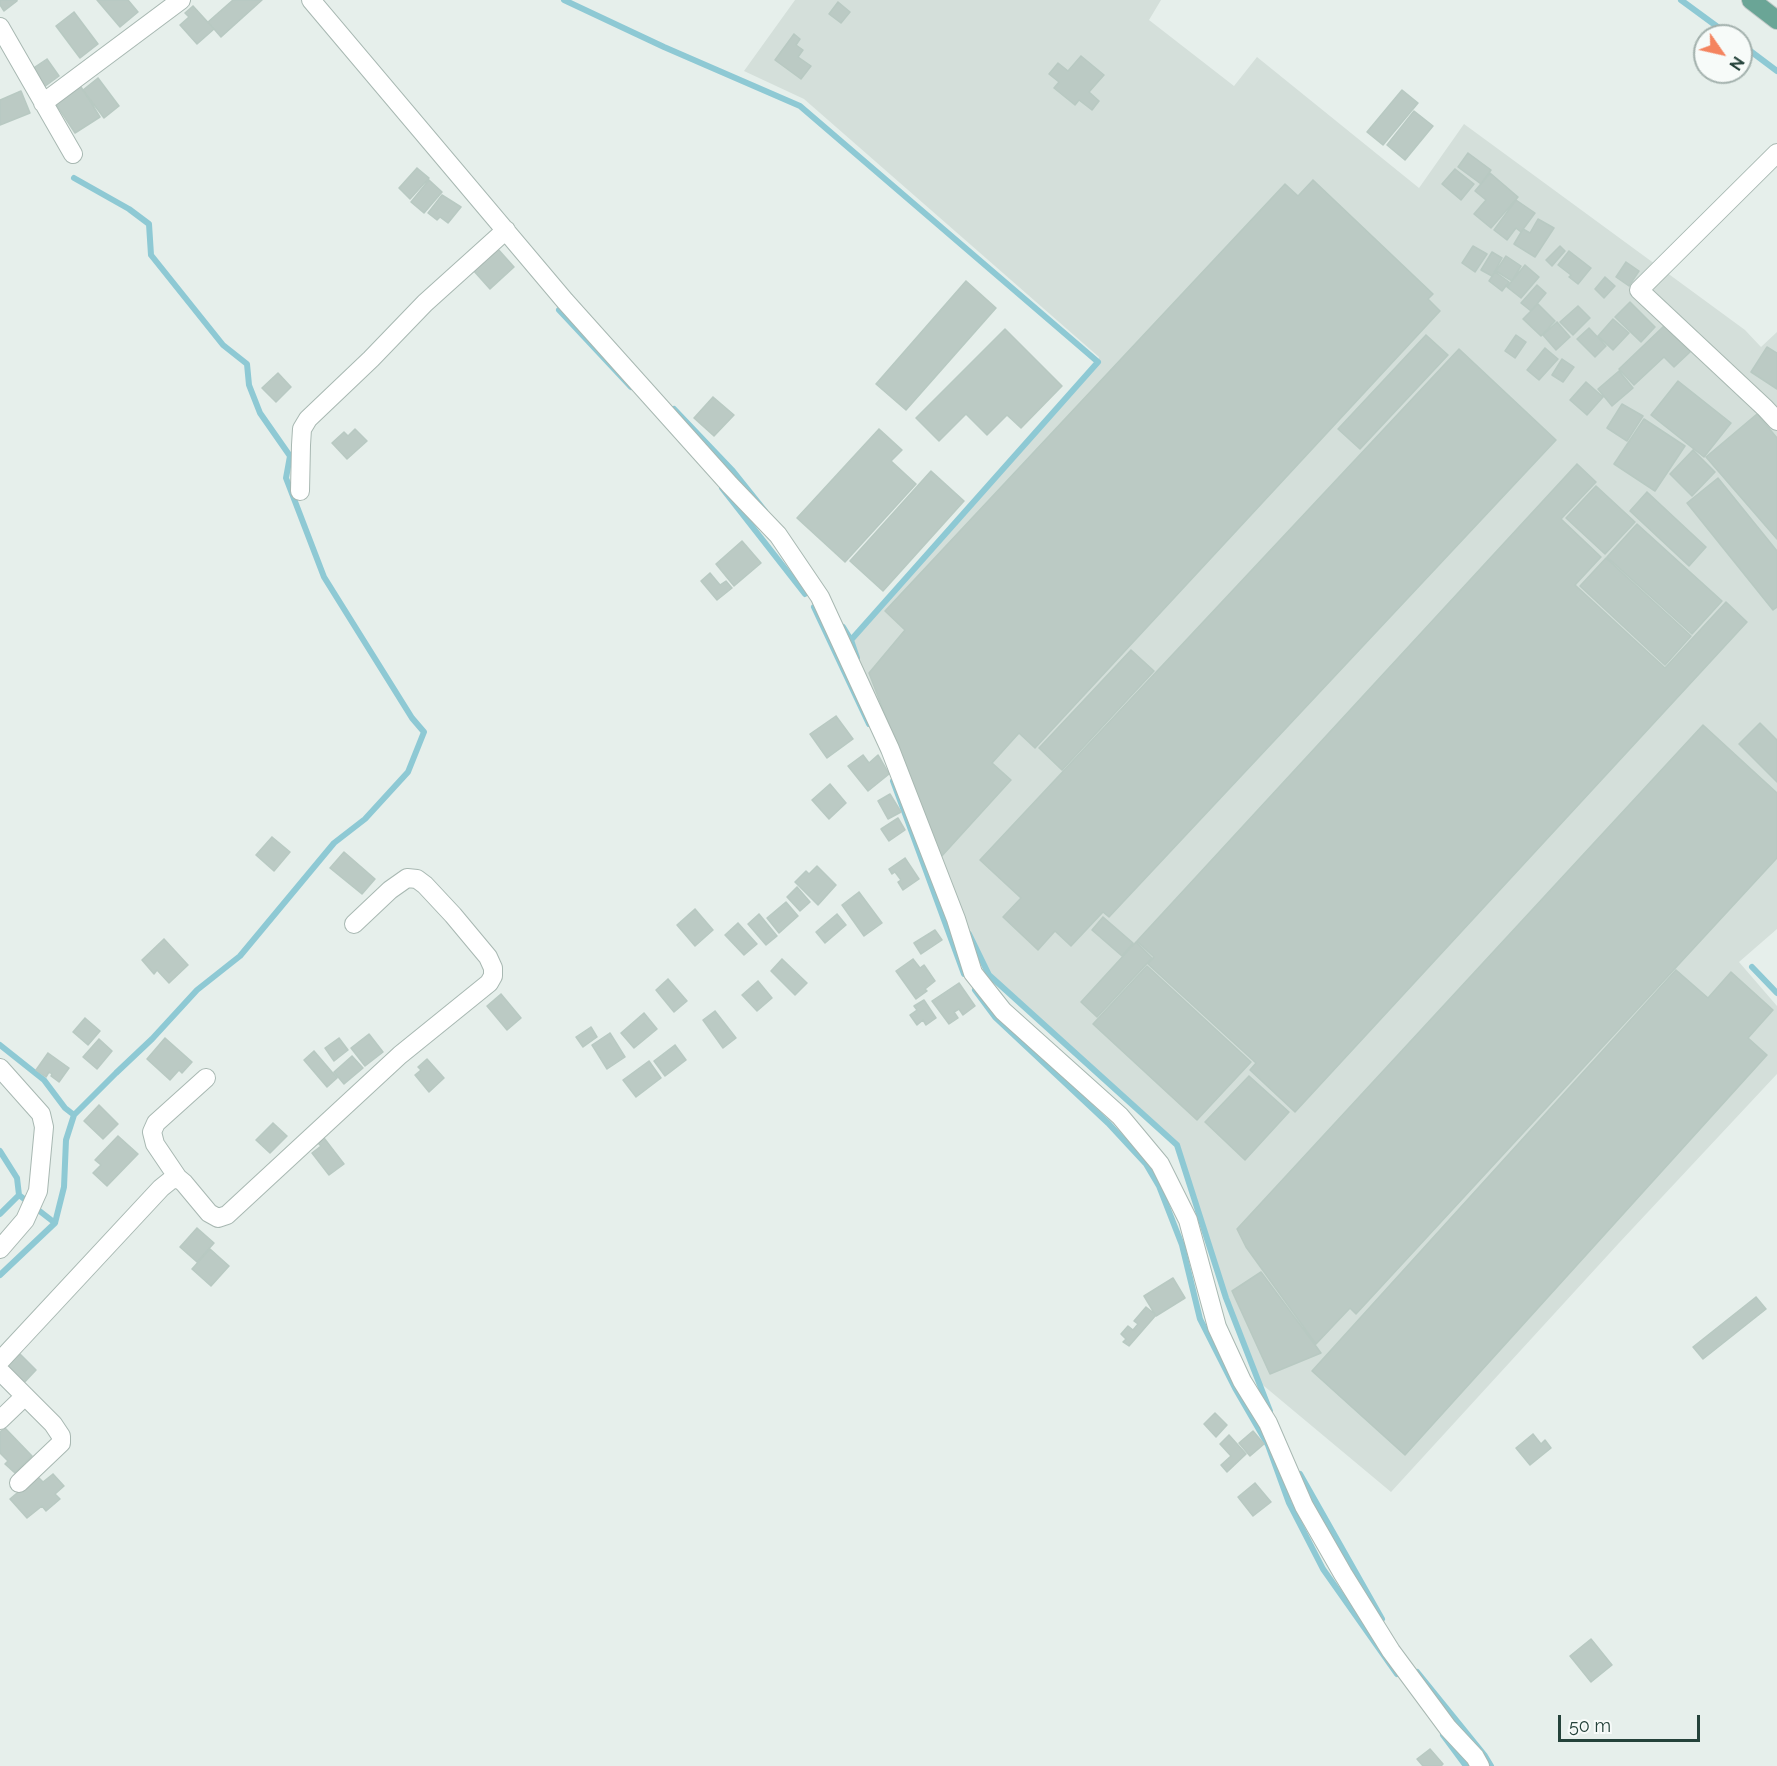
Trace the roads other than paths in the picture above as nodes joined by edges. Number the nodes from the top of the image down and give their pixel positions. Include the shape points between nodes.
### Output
1 (181, 0) edge
2 (311, 0) edge
3 (1751, 0) edge
4 (1777, 20) edge
5 (0, 27) edge
6 (43, 103) junction
7 (1777, 153) edge
8 (73, 154) dead end
9 (506, 230) junction
10 (1777, 421) edge
11 (300, 491) dead end
12 (354, 924) dead end
13 (0, 1068) edge
14 (206, 1078) dead end
15 (178, 1178) junction
16 (0, 1249) edge
17 (0, 1361) edge
18 (0, 1371) edge
19 (25, 1396) junction
20 (0, 1420) edge
21 (19, 1483) dead end
22 (1480, 1766) edge

1 - 6 street
2 - 9 street
3 - 4 main road
5 - 6 street
6 - 8 street
7 - 10 street via 1639,290
9 - 11 street via 425,303 308,419 301,437
9 - 22 street via 778,535 820,597 890,749 973,973 1003,1011 1120,1116 1160,1164 1188,1220 1217,1327 1242,1381 1268,1423 1304,1506 1391,1651
12 - 15 street via 390,890 407,878 417,879 488,957 493,976 400,1055 227,1215 218,1218 209,1213
13 - 16 street via 41,1114 44,1127 38,1191 25,1220
14 - 15 street via 156,1123 152,1132 154,1144
15 - 17 street via 161,1188
18 - 19 street
19 - 20 street
19 - 21 street via 53,1425 61,1443

